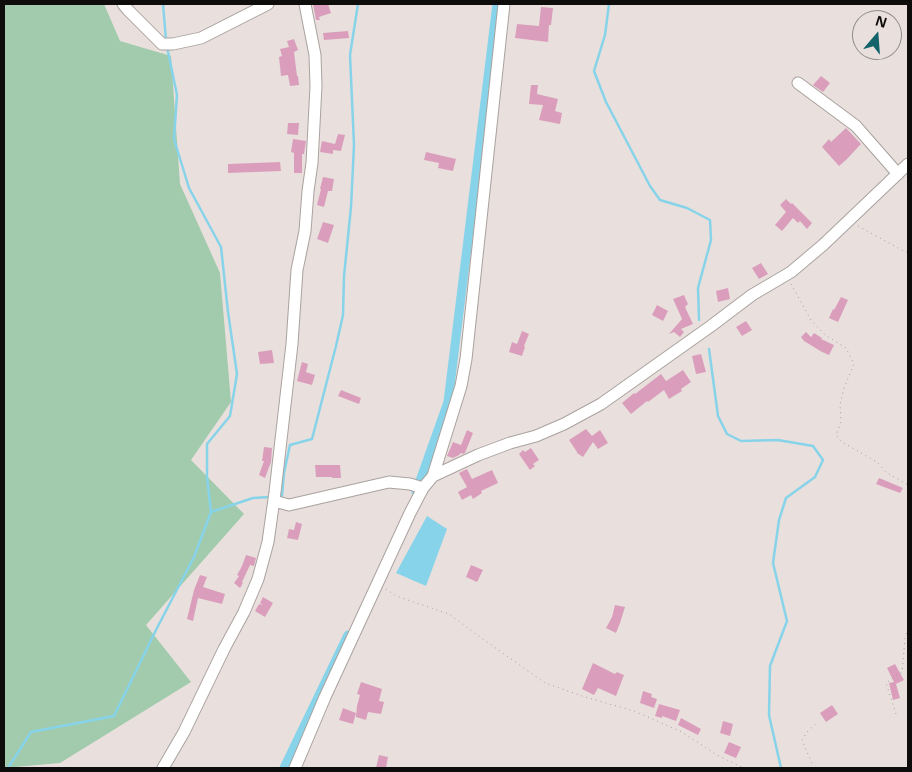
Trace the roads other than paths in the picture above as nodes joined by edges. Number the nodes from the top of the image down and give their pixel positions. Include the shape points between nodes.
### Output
1 (123, 4) edge
2 (268, 4) edge
3 (305, 4) edge
4 (504, 4) edge
5 (798, 83) dead end
6 (908, 164) edge
7 (898, 174) junction
8 (433, 476) junction
9 (423, 488) junction
10 (274, 501) junction
11 (162, 768) edge
12 (295, 768) edge

1 - 2 street via 162,44 174,44 201,38
3 - 10 street via 315,55 312,163 305,231 297,270
4 - 8 street via 462,386
5 - 7 street via 856,126
6 - 7 street
7 - 8 street via 786,275 752,295 601,404 564,424 478,455
8 - 9 street
9 - 10 street via 389,482 289,505
9 - 12 street
10 - 11 street via 258,580 184,732

